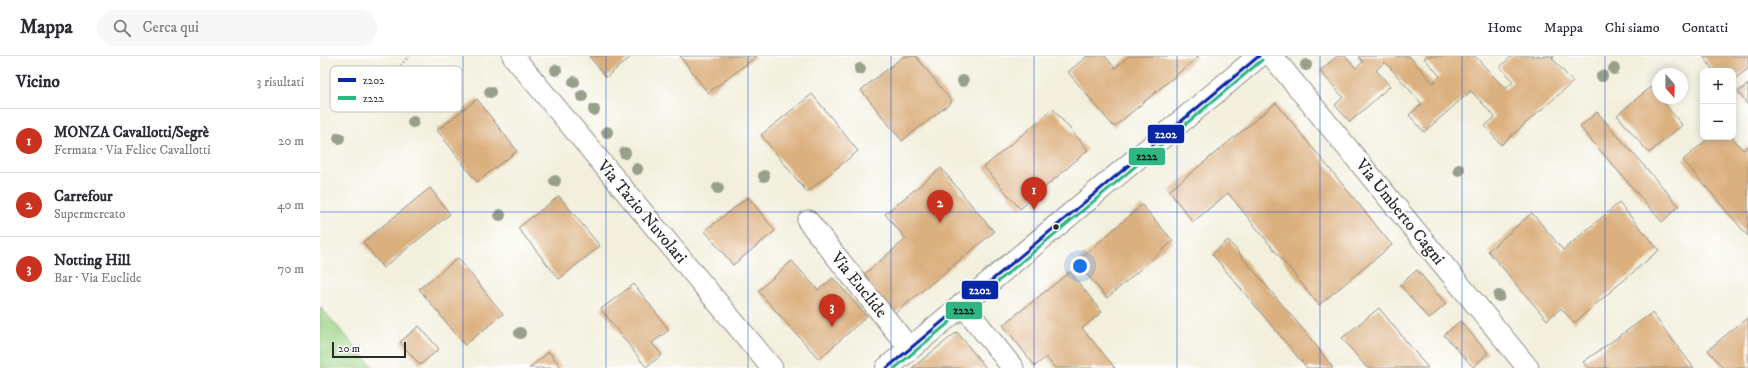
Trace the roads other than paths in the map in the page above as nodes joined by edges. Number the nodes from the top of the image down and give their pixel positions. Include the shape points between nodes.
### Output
1 (513, 56) edge
2 (1259, 56) edge
3 (1272, 56) edge
4 (808, 221) dead end
5 (962, 304) junction
6 (910, 349) junction
7 (772, 368) edge
8 (887, 368) edge
9 (1013, 368) edge
10 (1528, 368) edge

1 - 7 street, Via Tazio Nuvolari
2 - 5 street
3 - 10 street, Via Umberto Cagni
4 - 6 street, Via Euclide
5 - 6 street
5 - 9 street
6 - 8 street

